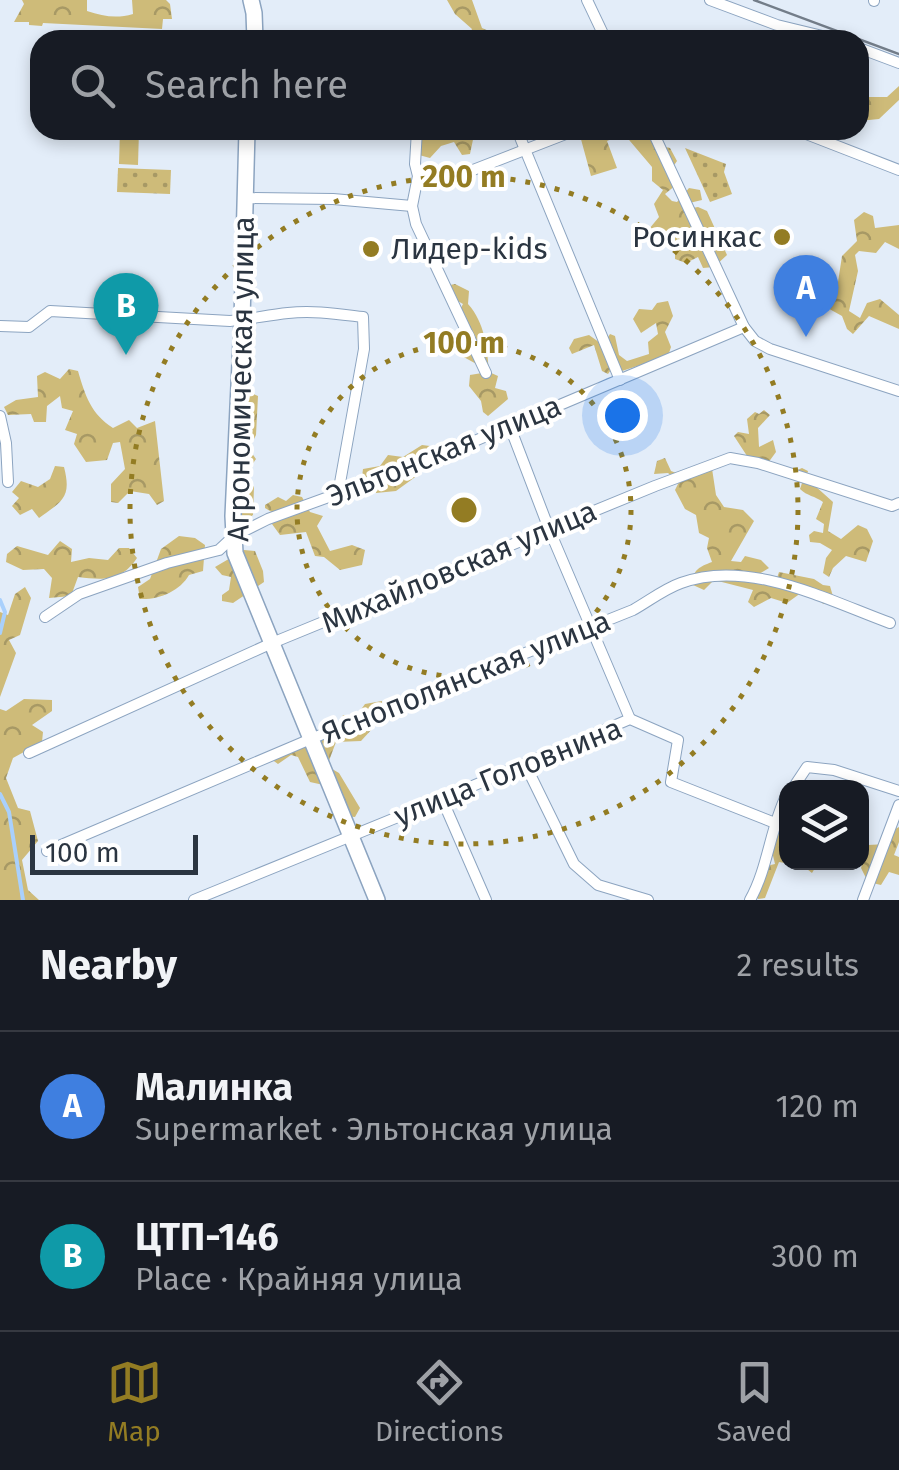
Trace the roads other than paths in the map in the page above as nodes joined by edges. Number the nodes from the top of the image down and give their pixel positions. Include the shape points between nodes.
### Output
1 (251, 0) edge
2 (588, 0) edge
3 (710, 0) edge
4 (254, 30) edge
5 (602, 30) edge
6 (798, 30) edge
7 (869, 54) edge
8 (899, 64) edge
9 (247, 140) edge
10 (416, 140) edge
11 (522, 140) edge
12 (550, 140) edge
13 (657, 140) edge
14 (826, 141) edge
15 (526, 149) junction
16 (899, 170) edge
17 (418, 176) junction
18 (244, 198) junction
19 (412, 206) junction
20 (242, 320) junction
21 (0, 326) edge
22 (744, 327) junction
23 (486, 373) dead end
24 (620, 380) junction
25 (899, 391) edge
26 (0, 416) edge
27 (510, 427) junction
28 (8, 482) dead end
29 (338, 494) junction
30 (899, 503) edge
31 (549, 530) junction
32 (234, 536) junction
33 (45, 617) dead end
34 (890, 623) dead end
35 (590, 628) junction
36 (272, 643) junction
37 (630, 719) junction
38 (313, 738) junction
39 (29, 753) dead end
40 (524, 764) junction
41 (798, 780) edge
42 (865, 780) edge
43 (869, 781) edge
44 (899, 791) edge
45 (442, 799) junction
46 (899, 806) edge
47 (779, 815) edge
48 (776, 823) junction
49 (351, 835) junction
50 (47, 851) dead end
51 (194, 900) edge
52 (377, 900) edge
53 (486, 900) edge
54 (648, 900) edge
55 (750, 900) edge
56 (864, 900) edge

1 - 4 street
2 - 5 street
3 - 6 street
7 - 8 street
9 - 18 street, Агрономическая улица
10 - 17 street
11 - 15 street
12 - 15 street
13 - 22 street
14 - 16 street
15 - 17 street via 437,184
15 - 24 street
17 - 19 street
18 - 19 street
18 - 20 street, Агрономическая улица
19 - 23 street
20 - 21 street via 50,310 29,326
20 - 29 street via 323,312 362,317 364,349
20 - 32 street, Агрономическая улица
22 - 24 street, Эльтонская улица
22 - 25 street via 770,349
24 - 27 street, Эльтонская улица
26 - 28 street
27 - 29 street, Эльтонская улица
27 - 31 street
29 - 32 street, Эльтонская улица
30 - 31 street, Михайловская улица via 730,458
31 - 35 street
31 - 36 street, Михайловская улица
32 - 33 street, Эльтонская улица via 219,550 79,594
32 - 36 street, Агрономическая улица
34 - 35 street, Яснополянская улица via 734,574 680,583
35 - 37 street
35 - 38 street, Яснополянская улица
36 - 38 street, Агрономическая улица
36 - 39 street, Михайловская улица
37 - 40 street, улица Головнина
37 - 48 street, улица Головнина via 678,740 670,782
38 - 49 street, Агрономическая улица
38 - 50 street, Яснополянская улица
40 - 45 street, улица Головнина
40 - 54 street via 574,864 598,885
41 - 42 street via 807,767
43 - 44 street
45 - 49 street, улица Головнина
45 - 53 street
46 - 56 street
47 - 48 street
48 - 55 street
49 - 51 street, улица Головнина
49 - 52 street, Агрономическая улица

